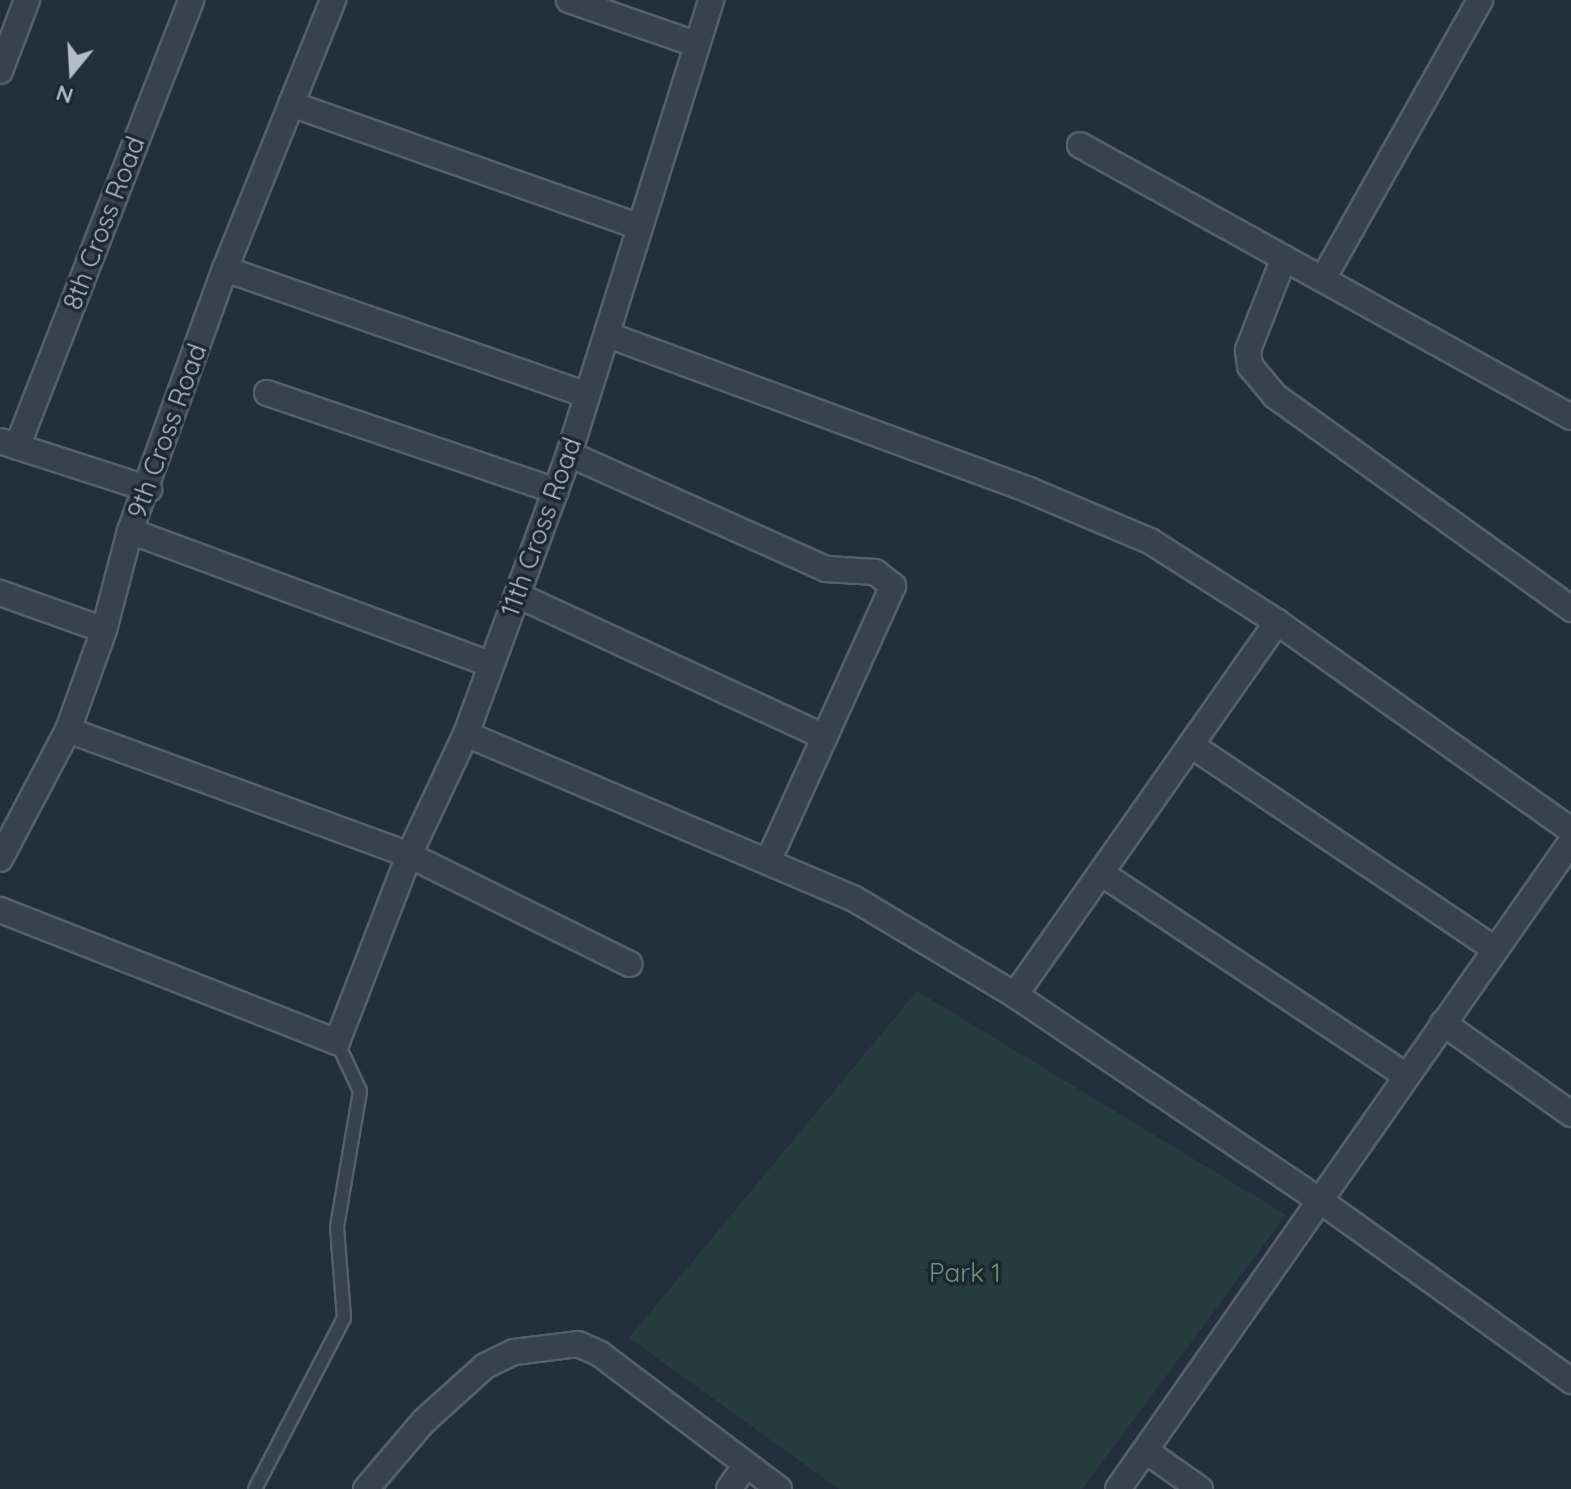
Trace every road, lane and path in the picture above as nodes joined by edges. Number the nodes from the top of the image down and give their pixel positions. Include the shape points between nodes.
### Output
1 (27, 0) edge
2 (191, 0) edge
3 (333, 0) edge
4 (569, 0) edge
5 (711, 0) edge
6 (1480, 0) edge
7 (695, 44) junction
8 (0, 71) edge
9 (291, 104) junction
10 (1080, 145) dead end
11 (640, 227) junction
12 (1284, 258) junction
13 (225, 269) junction
14 (1323, 279) junction
15 (608, 335) junction
16 (267, 393) dead end
17 (587, 395) junction
18 (1571, 417) edge
19 (8, 444) edge
20 (569, 454) junction
21 (149, 489) junction
22 (556, 491) junction
23 (130, 531) junction
24 (0, 593) edge
25 (517, 595) junction
26 (1571, 609) edge
27 (1277, 622) junction
28 (104, 630) junction
29 (489, 664) junction
30 (68, 730) junction
31 (466, 734) junction
32 (825, 737) junction
33 (1191, 745) junction
34 (10, 820) edge
35 (1571, 830) edge
36 (1571, 842) edge
37 (409, 855) junction
38 (0, 859) edge
39 (768, 862) junction
40 (1101, 873) junction
41 (0, 910) edge
42 (1495, 949) junction
43 (630, 964) dead end
44 (1015, 995) junction
45 (1443, 1023) junction
46 (337, 1042) junction
47 (1405, 1075) junction
48 (1571, 1114) edge
49 (1318, 1199) junction
50 (1571, 1381) edge
51 (1146, 1451) junction
52 (746, 1465) junction
53 (255, 1489) edge
54 (366, 1489) edge
55 (729, 1489) edge
56 (779, 1489) edge
57 (1118, 1489) edge
58 (1200, 1489) edge

1 - 8 street
2 - 19 street, 8th Cross Road
3 - 9 street, 9th Cross Road
4 - 7 street
5 - 7 street, 11th Cross Road
6 - 14 street
7 - 11 street, 11th Cross Road
9 - 11 street
9 - 13 street, 9th Cross Road
10 - 12 street
11 - 15 street, 11th Cross Road
12 - 14 street
12 - 26 street via 1248,350 1250,366 1267,386
13 - 17 street
13 - 21 street, 9th Cross Road
14 - 18 street
15 - 17 street, 11th Cross Road
15 - 27 street via 1029,490 1123,530
16 - 22 street
17 - 20 street, 11th Cross Road
19 - 21 street
20 - 22 street, 11th Cross Road
20 - 32 street via 826,569 875,572 889,580 894,593
21 - 23 street, 9th Cross Road
22 - 25 street, 11th Cross Road
23 - 28 street, 9th Cross Road
23 - 29 street
24 - 28 street
25 - 29 street, 11th Cross Road
25 - 32 street
27 - 33 street
27 - 35 street
28 - 30 street, 9th Cross Road
29 - 31 street, 11th Cross Road
30 - 34 street, 9th Cross Road
30 - 37 street
31 - 37 street, 11th Cross Road
31 - 39 street
32 - 39 street
33 - 40 street
33 - 42 street
34 - 38 street, 9th Cross Road
36 - 42 street
37 - 43 street
37 - 46 street, 11th Cross Road
39 - 44 street via 853,898
40 - 44 street
40 - 47 street
41 - 46 street
42 - 45 street
44 - 49 street
45 - 47 street
45 - 48 street
46 - 53 lane via 360,1091 337,1227 344,1318
47 - 49 street
49 - 50 street
49 - 51 street
51 - 57 street
51 - 58 street
52 - 54 street via 600,1354 578,1344 514,1352 485,1366 424,1421
52 - 55 street
52 - 56 street

